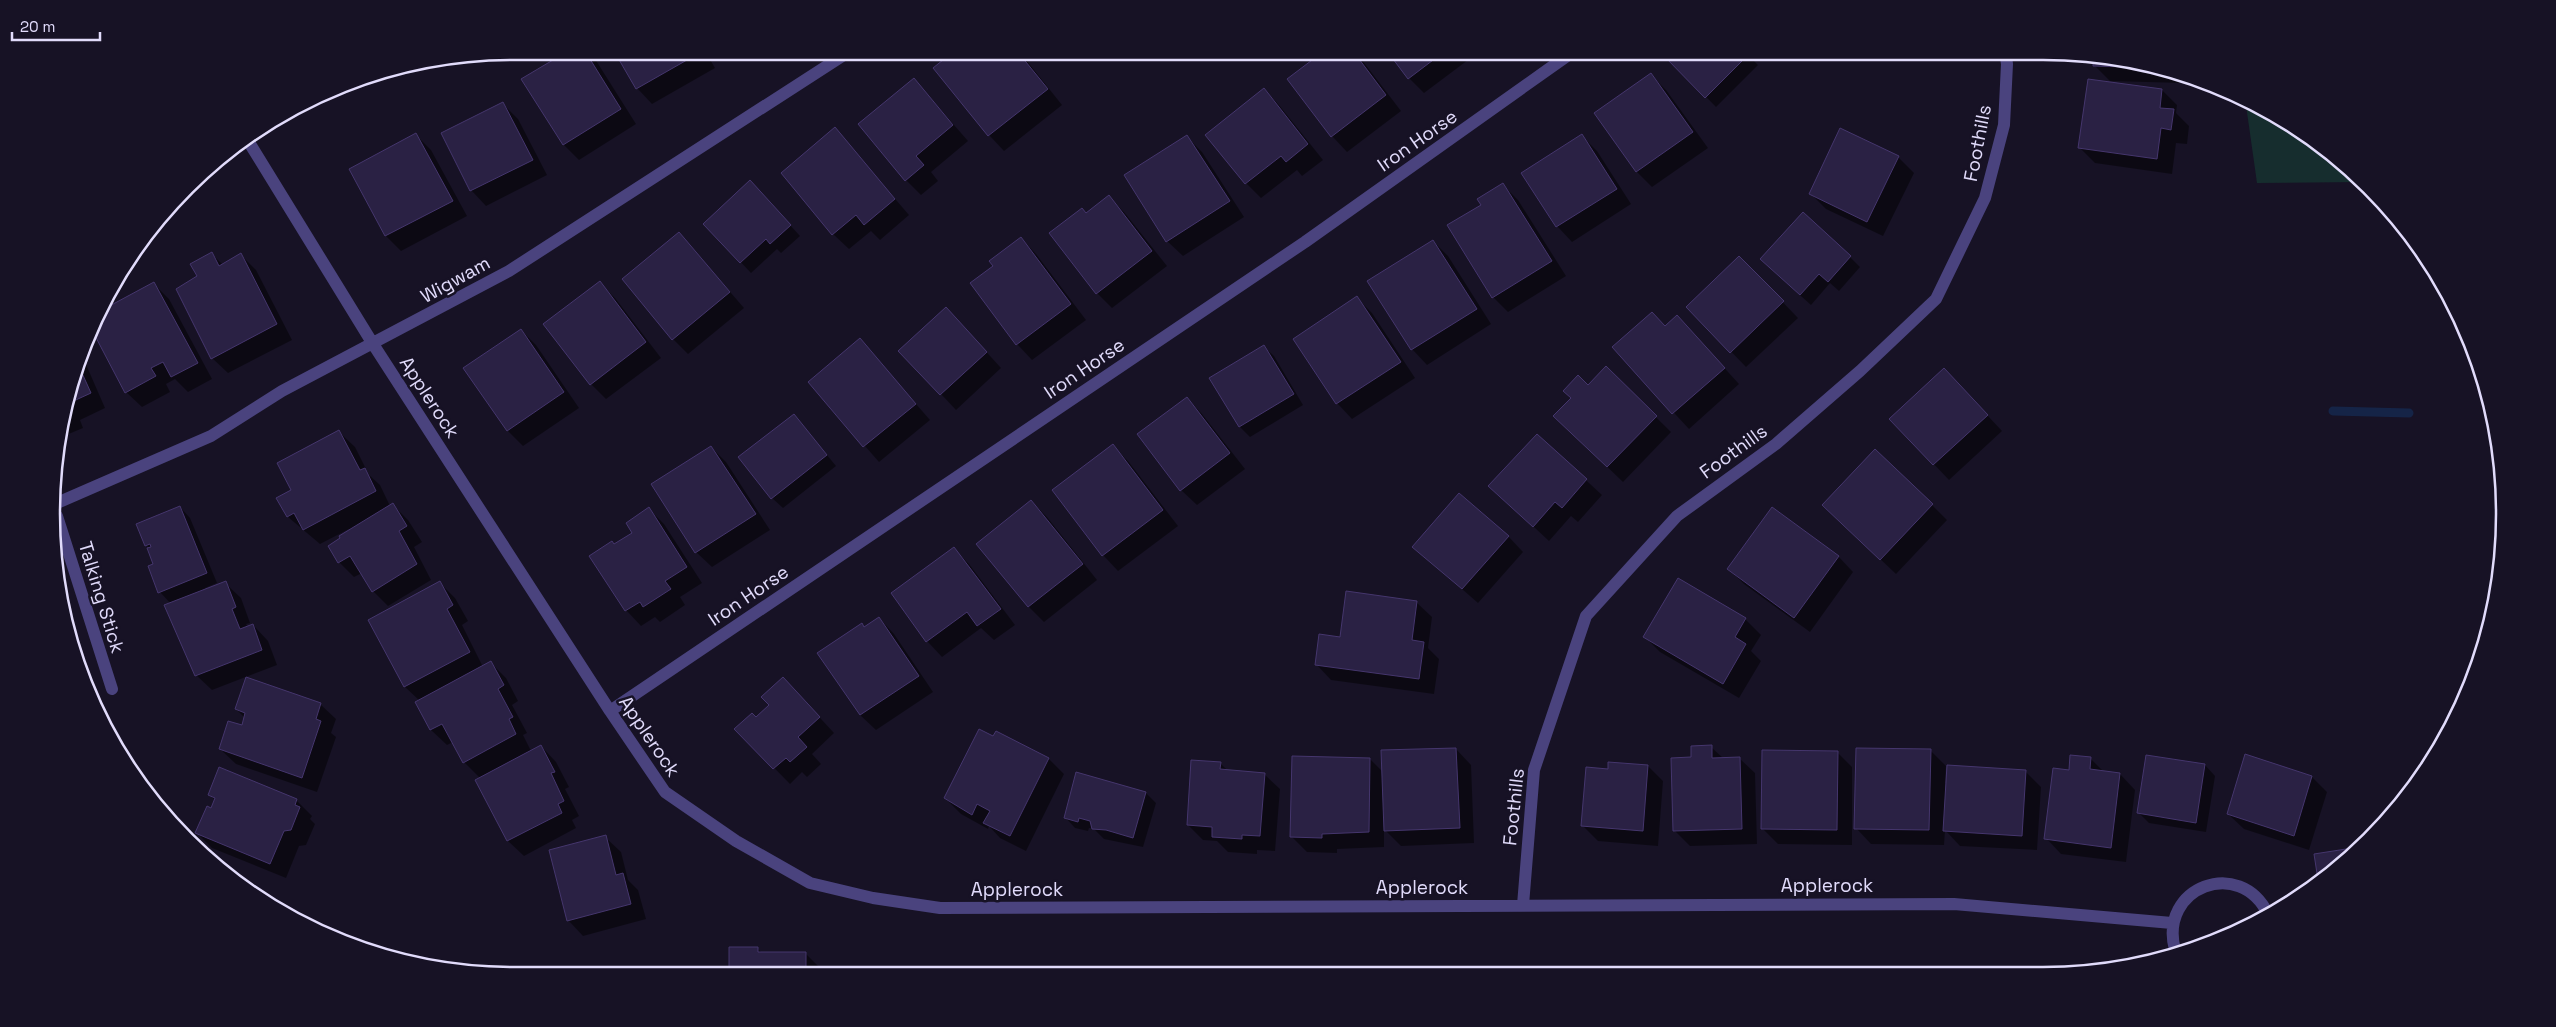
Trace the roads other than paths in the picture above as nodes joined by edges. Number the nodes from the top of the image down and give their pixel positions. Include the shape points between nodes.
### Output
1 (836, 60) edge
2 (1561, 60) edge
3 (2006, 60) edge
4 (250, 144) edge
5 (373, 344) junction
6 (60, 502) edge
7 (60, 527) edge
8 (112, 689) dead end
9 (610, 711) junction
10 (1523, 905) junction
11 (2265, 908) edge
12 (2172, 923) junction
13 (2173, 948) edge

1 - 5 street, Wigwam via 509,271
2 - 9 street, Iron Horse via 1305,242
3 - 10 street, Foothills via 2004,125 1985,198 1936,299 1776,444 1676,516 1586,616 1534,770
4 - 5 street, Applerock
5 - 6 street, Wigwam via 282,391 211,436
5 - 9 street, Applerock
7 - 8 street, Talking Stick
9 - 10 street, Applerock via 665,792 736,841 810,883 873,898 940,908
10 - 12 street, Applerock via 1954,904
11 - 12 street via 2251,892 2236,885 2220,883 2203,886 2189,895 2178,907
12 - 13 street

